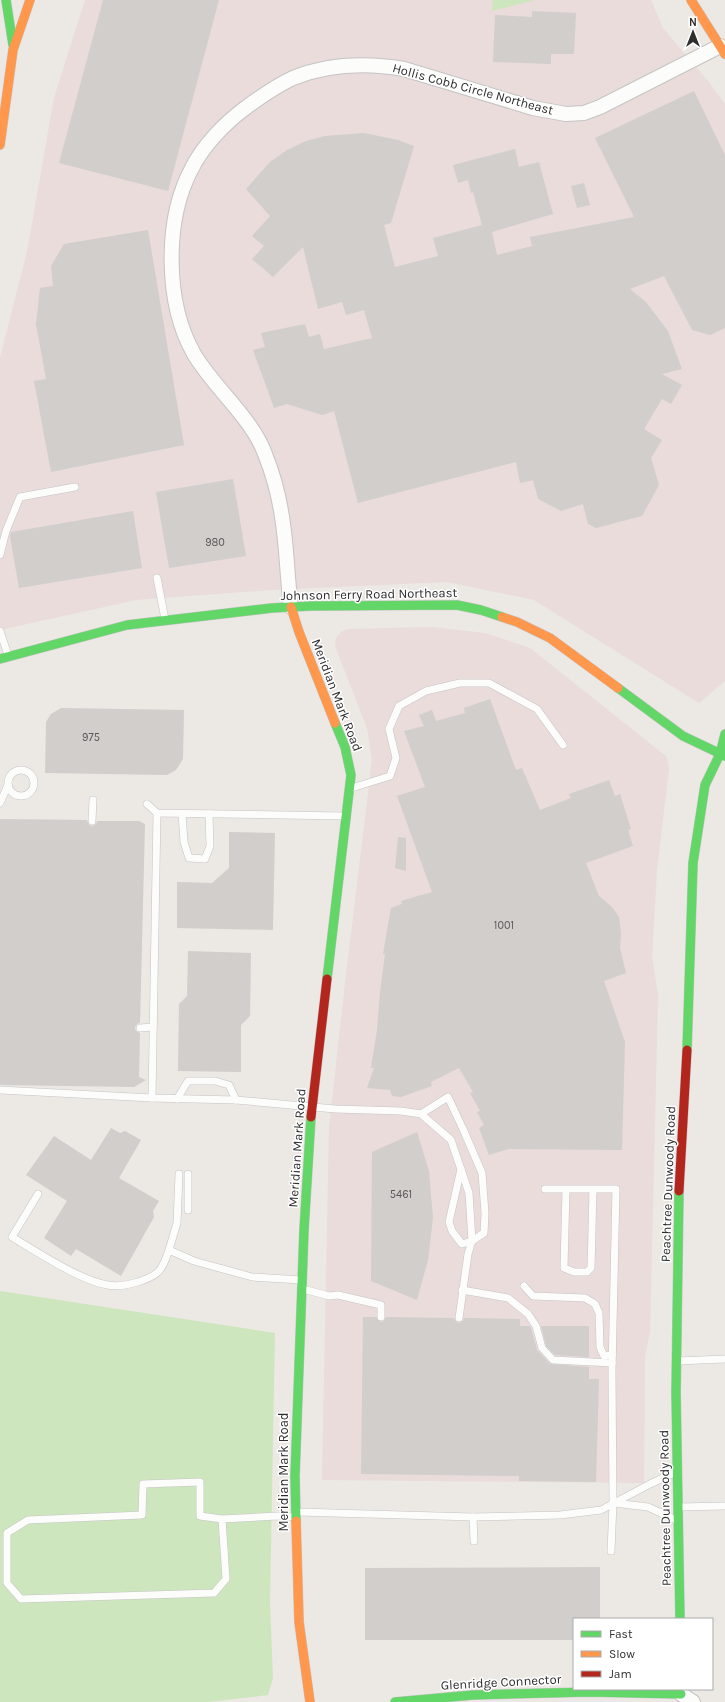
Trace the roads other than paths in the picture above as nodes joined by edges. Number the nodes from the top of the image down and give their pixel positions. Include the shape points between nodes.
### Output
1 (6, 0) edge
2 (30, 0) edge
3 (691, 0) edge
4 (13, 50) junction
5 (722, 50) edge
6 (0, 145) edge
7 (75, 487) dead end
8 (0, 554) edge
9 (157, 578) dead end
10 (291, 607) junction
11 (165, 621) junction
12 (0, 631) edge
13 (4, 658) edge
14 (725, 734) edge
15 (563, 745) dead end
16 (724, 753) edge
17 (8, 785) dead end
18 (350, 789) junction
19 (93, 800) dead end
20 (0, 803) edge
21 (147, 804) dead end
22 (157, 813) junction
23 (182, 814) junction
24 (209, 814) junction
25 (346, 816) junction
26 (92, 820) dead end
27 (153, 1027) junction
28 (140, 1028) dead end
29 (0, 1090) edge
30 (152, 1098) junction
31 (177, 1099) junction
32 (236, 1100) junction
33 (312, 1108) junction
34 (422, 1114) junction
35 (461, 1167) junction
36 (179, 1174) dead end
37 (188, 1174) dead end
38 (545, 1188) dead end
39 (566, 1190) junction
40 (593, 1190) junction
41 (38, 1194) dead end
42 (188, 1210) dead end
43 (472, 1241) junction
44 (169, 1250) junction
45 (302, 1284) junction
46 (524, 1286) dead end
47 (462, 1290) junction
48 (381, 1317) dead end
49 (459, 1318) dead end
50 (612, 1359) junction
51 (725, 1359) edge
52 (677, 1361) junction
53 (678, 1471) junction
54 (614, 1503) junction
55 (725, 1506) edge
56 (679, 1507) junction
57 (295, 1514) junction
58 (473, 1517) junction
59 (222, 1519) junction
60 (678, 1521) junction
61 (474, 1541) dead end
62 (611, 1551) dead end
63 (680, 1618) edge
64 (681, 1695) edge
65 (310, 1702) edge
66 (395, 1702) edge
67 (693, 1702) edge

1 - 4 main road
2 - 4 main road
3 - 5 main road
4 - 6 main road
5 - 10 street, Hollis Cobb Circle Northeast via 600,107 584,113 566,114 533,108 398,68 365,65 326,69 293,78 263,95 241,112 204,150 184,186 174,221 171,256 174,297 185,336 194,354 255,433 265,453 283,519
7 - 8 lane via 20,498 6,531
9 - 11 lane
10 - 11 main road, Johnson Ferry Road Northeast
10 - 16 main road, Johnson Ferry Road Northeast via 457,605 517,622 550,638 683,736
10 - 18 main road, Meridian Mark Road via 345,747 351,775
11 - 13 main road, Johnson Ferry Road Northeast via 127,625
12 - 13 lane
14 - 16 main road, Peachtree Dunwoody Road
15 - 18 lane via 537,709 489,683 460,683 426,691 399,706 389,729 396,758 390,776
16 - 52 main road, Peachtree Dunwoody Road via 705,785 692,862 688,1029 679,1189
17 - 20 lane
18 - 25 main road, Meridian Mark Road
19 - 26 lane
21 - 22 lane
22 - 23 lane
22 - 27 lane
23 - 24 lane
23 - 24 lane via 184,842 189,858 205,859 210,846
24 - 25 lane
25 - 33 main road, Meridian Mark Road
27 - 28 lane
27 - 30 lane
29 - 30 lane
30 - 31 lane
31 - 32 lane
31 - 32 lane via 188,1081 215,1081 229,1085
32 - 33 lane
33 - 34 lane
33 - 45 main road, Meridian Mark Road
34 - 35 lane via 451,1140
34 - 43 lane via 448,1097 482,1173 484,1233
35 - 43 lane via 469,1193
35 - 43 lane via 449,1222 462,1244
36 - 44 lane via 177,1223
37 - 42 lane
38 - 39 lane
39 - 40 lane
39 - 40 lane via 564,1268 574,1272 587,1272 592,1268
40 - 50 lane via 616,1189
41 - 44 lane via 12,1237 85,1277 109,1286 137,1283 157,1272 164,1264
43 - 47 lane
44 - 45 lane via 194,1261 252,1277
45 - 48 lane via 329,1296 338,1295 381,1305
45 - 57 main road, Meridian Mark Road
46 - 50 lane via 533,1296 585,1298 595,1304 599,1313 600,1347 604,1356
47 - 49 lane
47 - 50 lane via 508,1298 528,1314 536,1326 542,1348 553,1360
50 - 54 lane
51 - 52 lane
52 - 53 main road, Peachtree Dunwoody Road
53 - 54 lane
53 - 56 main road, Peachtree Dunwoody Road
54 - 58 lane via 601,1510 560,1515
54 - 60 lane via 648,1507
54 - 62 lane
55 - 56 lane
56 - 60 main road, Peachtree Dunwoody Road
57 - 58 lane
57 - 59 lane
57 - 65 main road, Meridian Mark Road via 299,1622
58 - 61 lane
59 - 59 lane via 226,1579 214,1593 21,1600 7,1583 7,1533 28,1520 142,1515 143,1484 200,1482 200,1516
60 - 63 main road, Peachtree Dunwoody Road
64 - 66 main road, Glenridge Connector via 589,1692 473,1694
64 - 67 street

